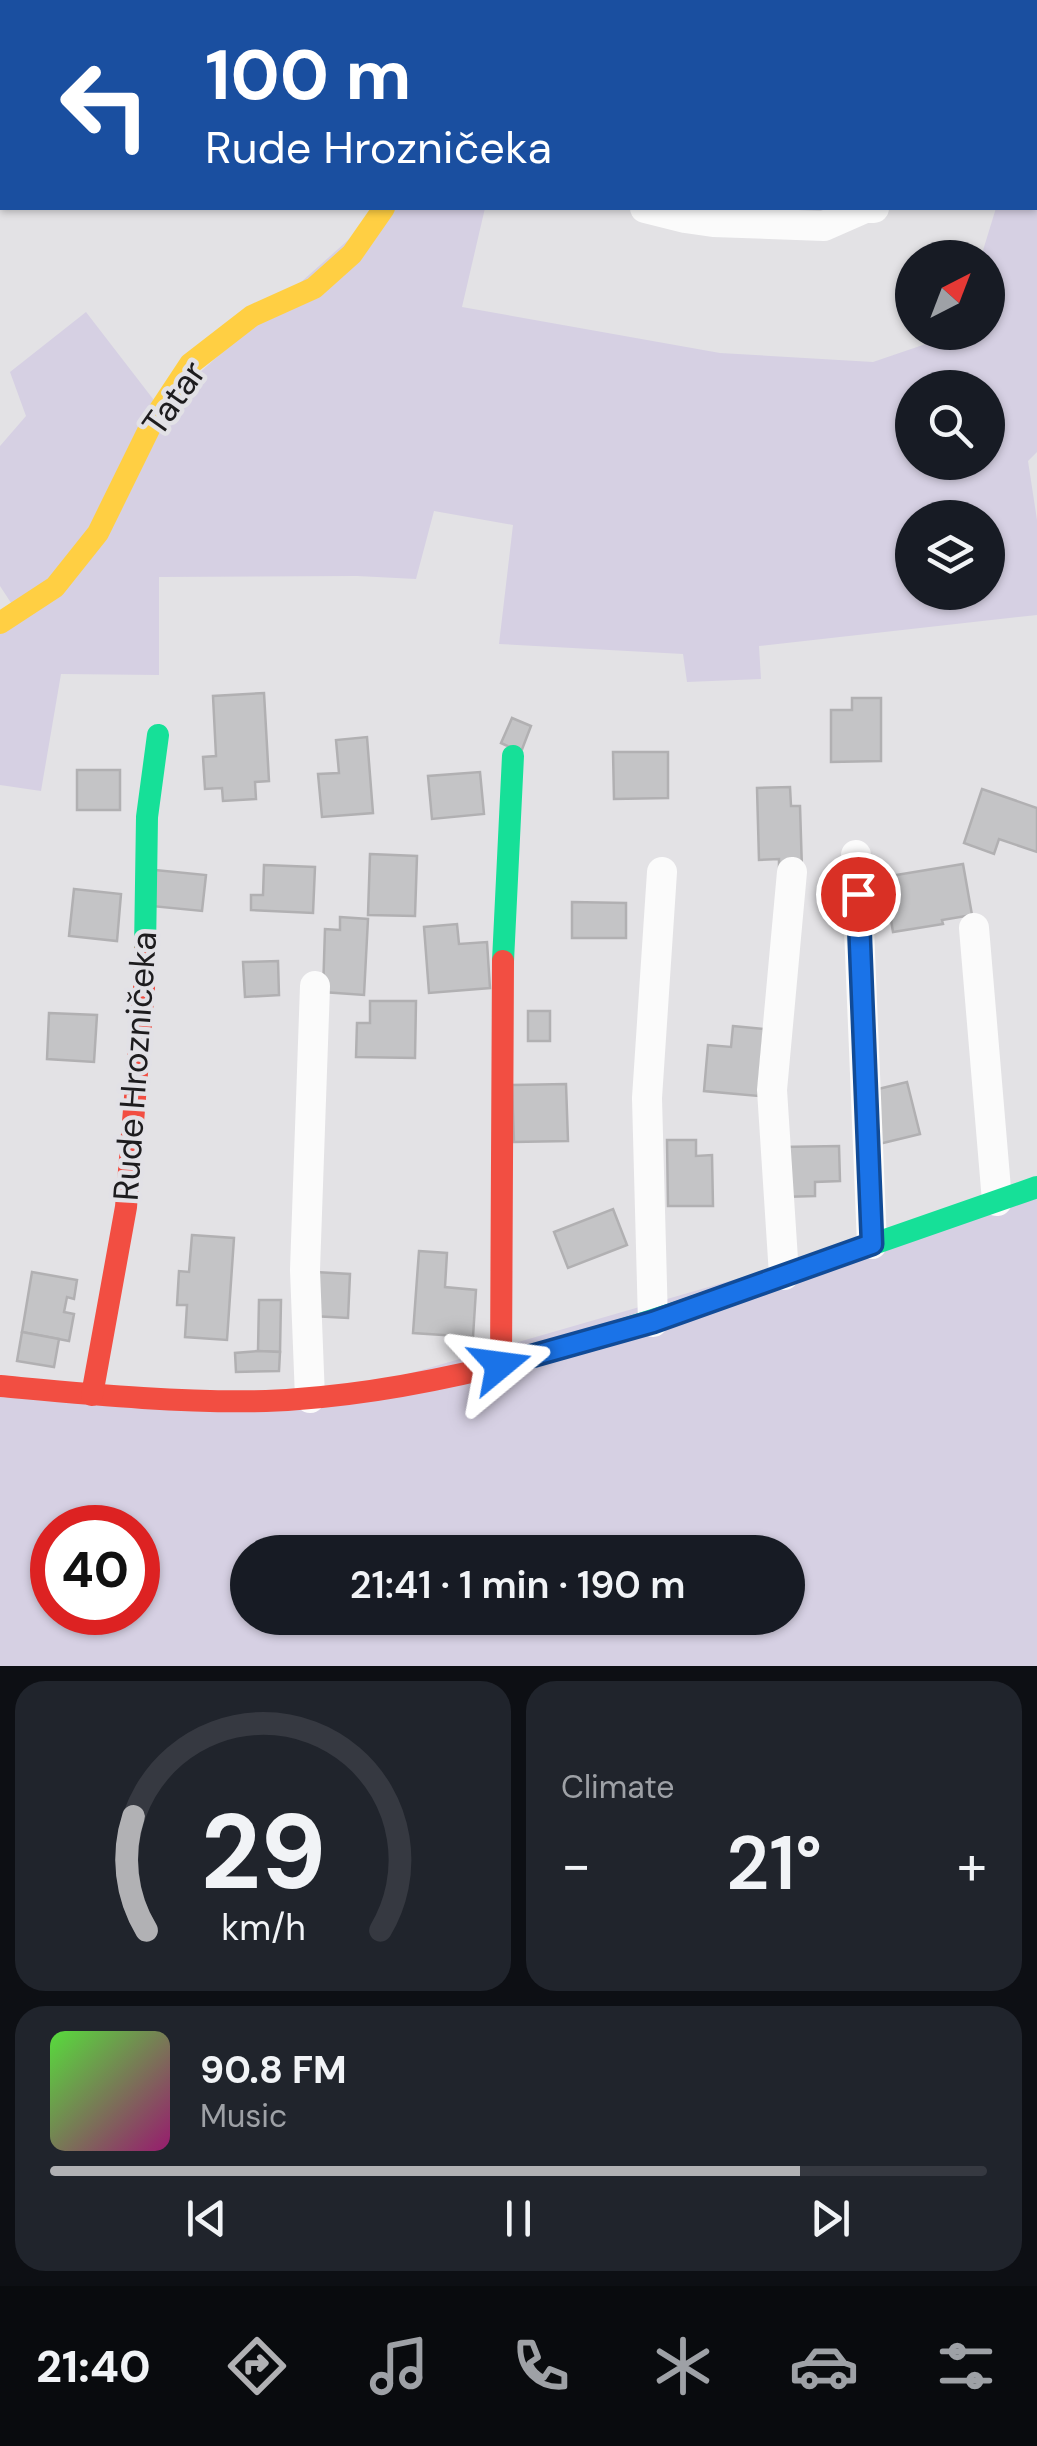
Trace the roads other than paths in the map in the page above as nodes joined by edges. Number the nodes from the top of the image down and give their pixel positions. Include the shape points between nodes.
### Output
1 (383, 210) edge
2 (655, 210) edge
3 (860, 210) edge
4 (0, 623) edge
5 (158, 734) dead end
6 (513, 756) dead end
7 (856, 854) dead end
8 (662, 872) dead end
9 (792, 872) dead end
10 (974, 928) dead end
11 (315, 986) dead end
12 (1037, 1187) edge
13 (997, 1201) junction
14 (872, 1244) junction
15 (784, 1276) junction
16 (653, 1322) junction
17 (500, 1365) junction
18 (0, 1386) edge
19 (92, 1394) junction
20 (310, 1398) junction

1 - 4 street, Tatar via 352,254 314,288 252,316 190,364 154,417 98,534 54,586
2 - 3 street via 714,222 824,226
5 - 19 street, Rude Hrozničeka via 147,817 144,988 126,1207
6 - 17 street via 500,995
7 - 14 street
8 - 16 street via 647,1098
9 - 15 street via 772,1090
10 - 13 street
11 - 20 street via 305,1270
12 - 13 street
13 - 14 street
14 - 15 street
15 - 16 street
16 - 17 street
17 - 20 street
18 - 19 street
19 - 20 street

